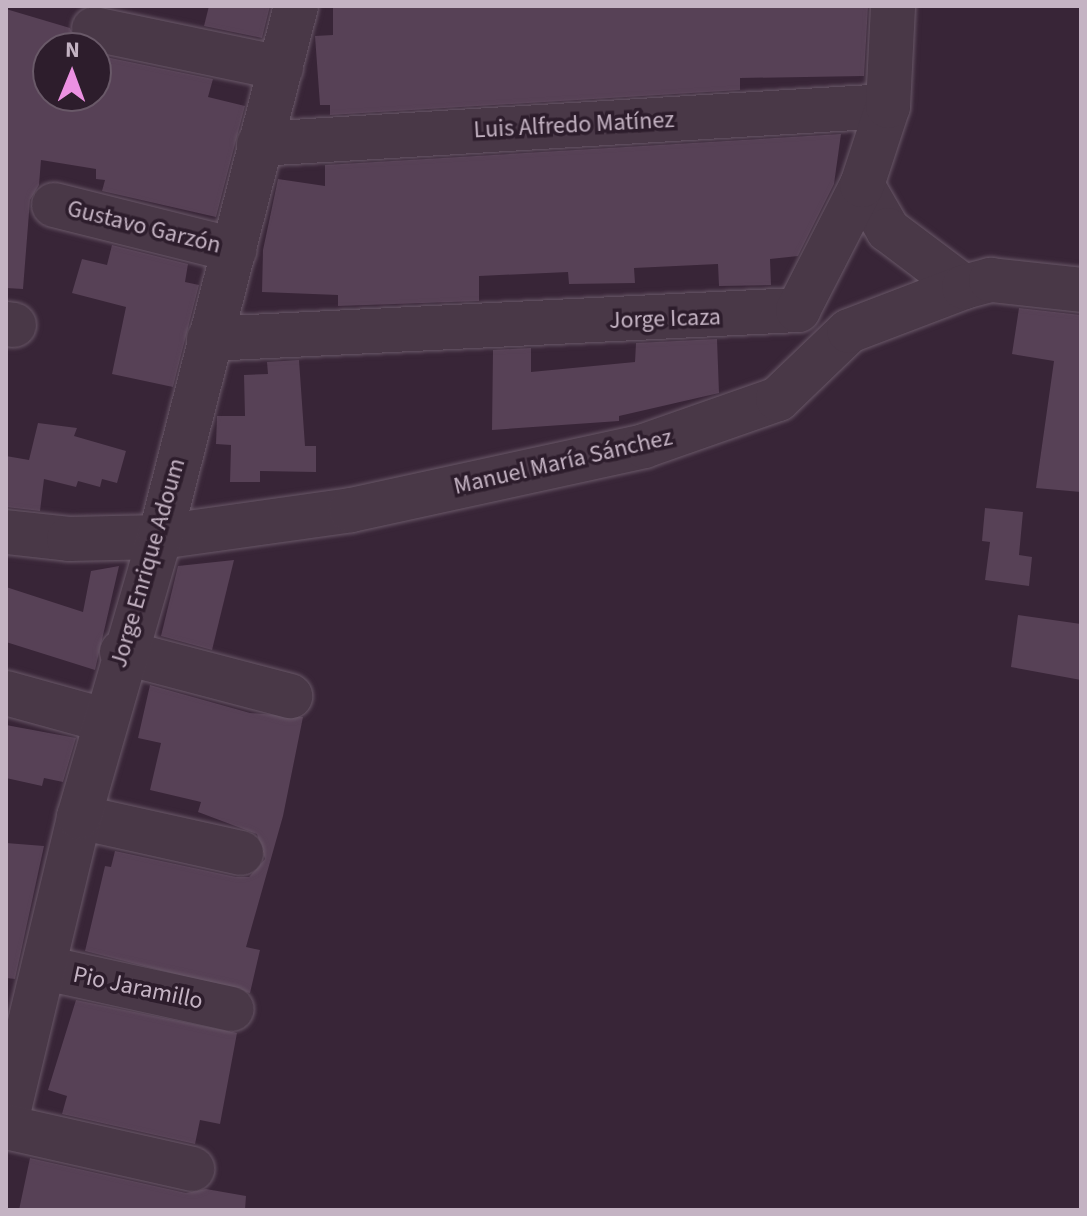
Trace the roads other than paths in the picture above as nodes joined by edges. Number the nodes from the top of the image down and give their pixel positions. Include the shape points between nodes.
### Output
1 (296, 6) edge
2 (893, 6) edge
3 (94, 29) dead end
4 (281, 68) junction
5 (888, 106) junction
6 (259, 144) junction
7 (862, 185) junction
8 (54, 205) dead end
9 (234, 250) junction
10 (964, 287) junction
11 (1081, 290) edge
12 (798, 310) junction
13 (849, 331) junction
14 (209, 339) junction
15 (6, 532) edge
16 (160, 537) junction
17 (122, 652) junction
18 (6, 693) edge
19 (290, 696) dead end
20 (104, 720) junction
21 (79, 817) junction
22 (241, 853) dead end
23 (45, 968) junction
24 (232, 1009) dead end
25 (13, 1067) edge
26 (6, 1125) edge
27 (192, 1169) dead end

1 - 4 street, Jorge Enrique Adoum
2 - 5 street
3 - 4 street
4 - 6 street, Jorge Enrique Adoum
5 - 6 street, Luis Alfredo Matínez
5 - 7 street
6 - 9 street, Jorge Enrique Adoum
7 - 10 street via 888,230 920,260
7 - 12 street
8 - 9 street, Gustavo Garzón
9 - 14 street, Jorge Enrique Adoum
10 - 11 street, Manuel María Sánchez via 991,280
10 - 13 street, Manuel María Sánchez
12 - 13 street via 820,312
12 - 14 street, Jorge Icaza
13 - 16 street, Manuel María Sánchez via 778,399 644,446 351,510
14 - 16 street, Jorge Enrique Adoum
15 - 16 street, Manuel María Sánchez via 69,539
16 - 17 street, Jorge Enrique Adoum
17 - 19 street
17 - 20 street, Jorge Enrique Adoum
18 - 20 street
20 - 21 street, Jorge Enrique Adoum
21 - 22 street
21 - 23 street, Jorge Enrique Adoum
23 - 24 street, Pio Jaramillo
23 - 25 street, Jorge Enrique Adoum
25 - 26 street, Jorge Enrique Adoum
26 - 27 street

